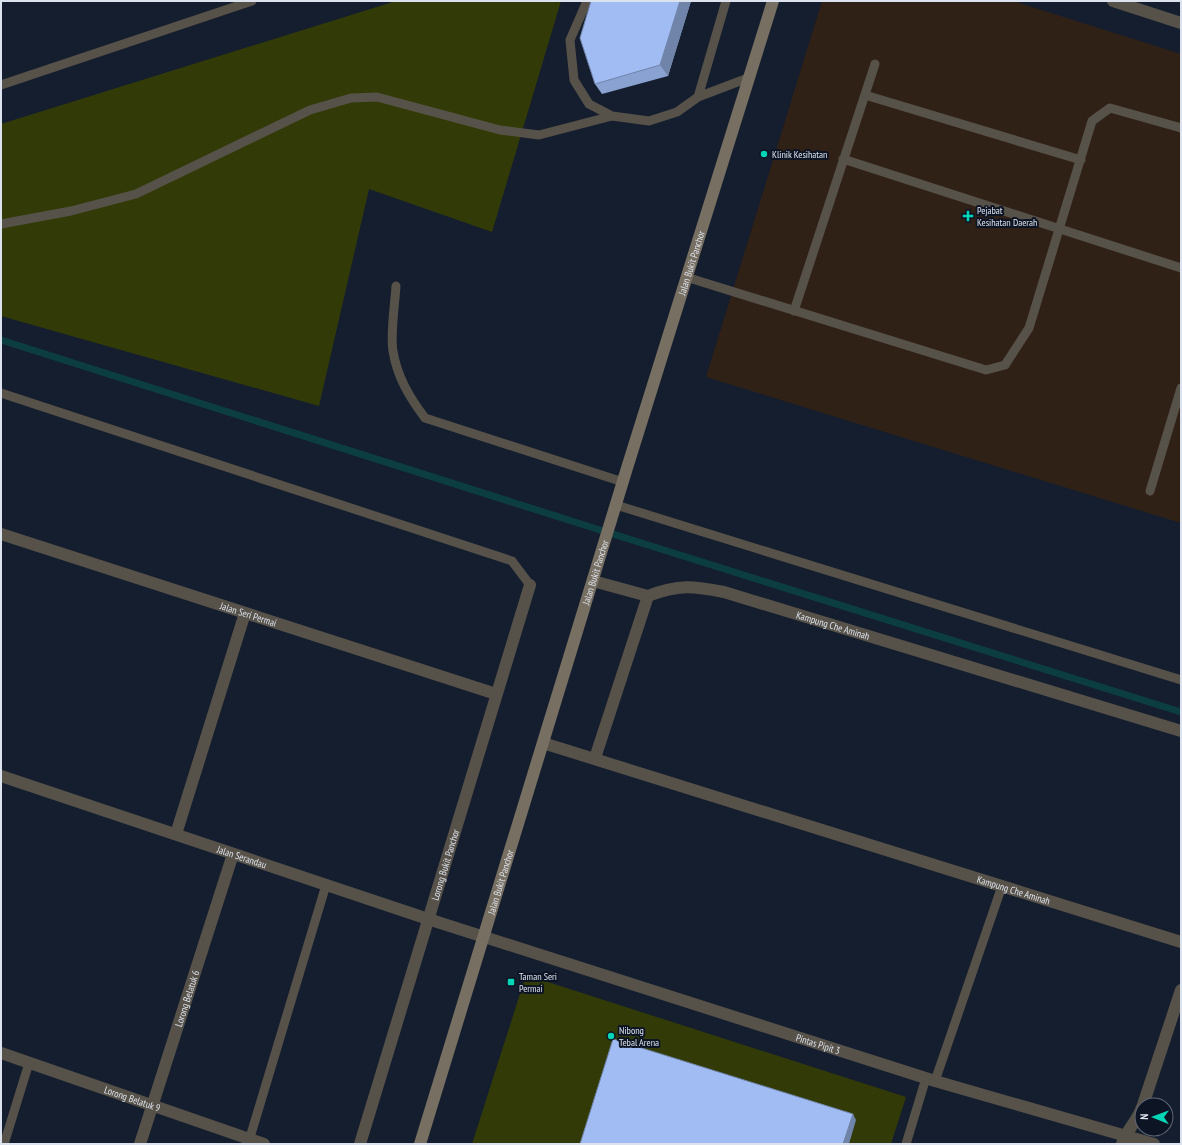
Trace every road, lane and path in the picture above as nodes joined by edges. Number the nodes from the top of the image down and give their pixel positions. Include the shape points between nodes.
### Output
1 (252, 1) edge
2 (587, 1) edge
3 (726, 1) edge
4 (773, 1) edge
5 (1113, 1) edge
6 (1181, 22) edge
7 (875, 64) dead end
8 (748, 78) junction
9 (1, 85) edge
10 (864, 95) junction
11 (698, 97) junction
12 (612, 116) junction
13 (1181, 128) edge
14 (843, 159) junction
15 (1081, 160) junction
16 (1, 224) edge
17 (1059, 230) junction
18 (1181, 268) edge
19 (686, 277) junction
20 (396, 286) dead end
21 (794, 311) junction
22 (1181, 388) edge
23 (1, 393) edge
24 (623, 482) junction
25 (1150, 491) dead end
26 (616, 505) junction
27 (1, 534) edge
28 (593, 581) junction
29 (530, 585) joint
30 (648, 596) junction
31 (245, 613) junction
32 (1181, 680) edge
33 (496, 694) junction
34 (1181, 731) edge
35 (543, 743) junction
36 (595, 758) junction
37 (1, 776) edge
38 (176, 834) junction
39 (233, 854) junction
40 (326, 885) junction
41 (1002, 886) junction
42 (428, 919) junction
43 (484, 936) junction
44 (1181, 942) edge
45 (1181, 990) edge
46 (1, 1053) edge
47 (29, 1063) junction
48 (931, 1080) junction
49 (1145, 1097) edge
50 (153, 1105) junction
51 (1134, 1123) edge
52 (1123, 1139) edge
53 (248, 1141) edge
54 (4, 1144) edge
55 (140, 1144) edge
56 (264, 1144) edge
57 (360, 1144) edge
58 (420, 1144) edge
59 (906, 1144) edge
60 (1154, 1144) edge

1 - 9 lane
2 - 12 lane via 570,40 574,80 589,104
3 - 11 lane
4 - 8 main road, Jalan Bukit Panchor
5 - 6 street
7 - 10 lane
8 - 11 lane
8 - 19 main road, Jalan Bukit Panchor
10 - 14 lane
10 - 15 lane
11 - 12 lane via 677,112 649,121
12 - 16 lane via 539,135 500,130 377,97 351,98 310,110 136,194 71,211
13 - 15 lane via 1110,108 1092,121
14 - 17 lane
14 - 21 lane
15 - 17 lane
17 - 18 lane
17 - 21 lane via 1029,328 1005,365 986,370
19 - 21 lane
19 - 24 main road, Jalan Bukit Panchor
20 - 24 lane via 393,350 400,378 412,402 425,418
22 - 25 lane
23 - 29 lane via 512,561
24 - 26 main road, Jalan Bukit Panchor
26 - 28 main road, Jalan Bukit Panchor
26 - 32 lane
27 - 31 street, Jalan Seri Permai
28 - 30 street
28 - 35 main road, Jalan Bukit Panchor
29 - 33 street, Lorong Bukit Panchor
30 - 34 street, Kampung Che Aminah via 668,588 695,586 724,592
30 - 36 street
31 - 33 street, Jalan Seri Permai
31 - 38 street
33 - 42 street, Lorong Bukit Panchor
35 - 36 street, Kampung Che Aminah
35 - 43 main road, Jalan Bukit Panchor
36 - 41 street, Kampung Che Aminah
37 - 38 street, Jalan Serandau
38 - 39 street, Jalan Serandau
39 - 40 street, Jalan Serandau
39 - 50 street, Lorong Belatuk 6
40 - 42 street, Jalan Serandau
40 - 53 lane
41 - 44 street, Kampung Che Aminah
41 - 48 lane
42 - 43 street, Jalan Serandau
42 - 57 street, Lorong Bukit Panchor
43 - 48 street, Pintas Pipit 3
43 - 58 main road, Jalan Bukit Panchor
45 - 49 street
46 - 47 street, Lorong Belatuk 9
47 - 50 street, Lorong Belatuk 9
47 - 54 lane
48 - 52 street, Pintas Pipit 3
48 - 59 lane
50 - 53 street, Lorong Belatuk 9
50 - 55 street, Lorong Belatuk 6
51 - 52 street
52 - 60 street, Pintas Pipit 3
53 - 56 street, Lorong Belatuk 9

